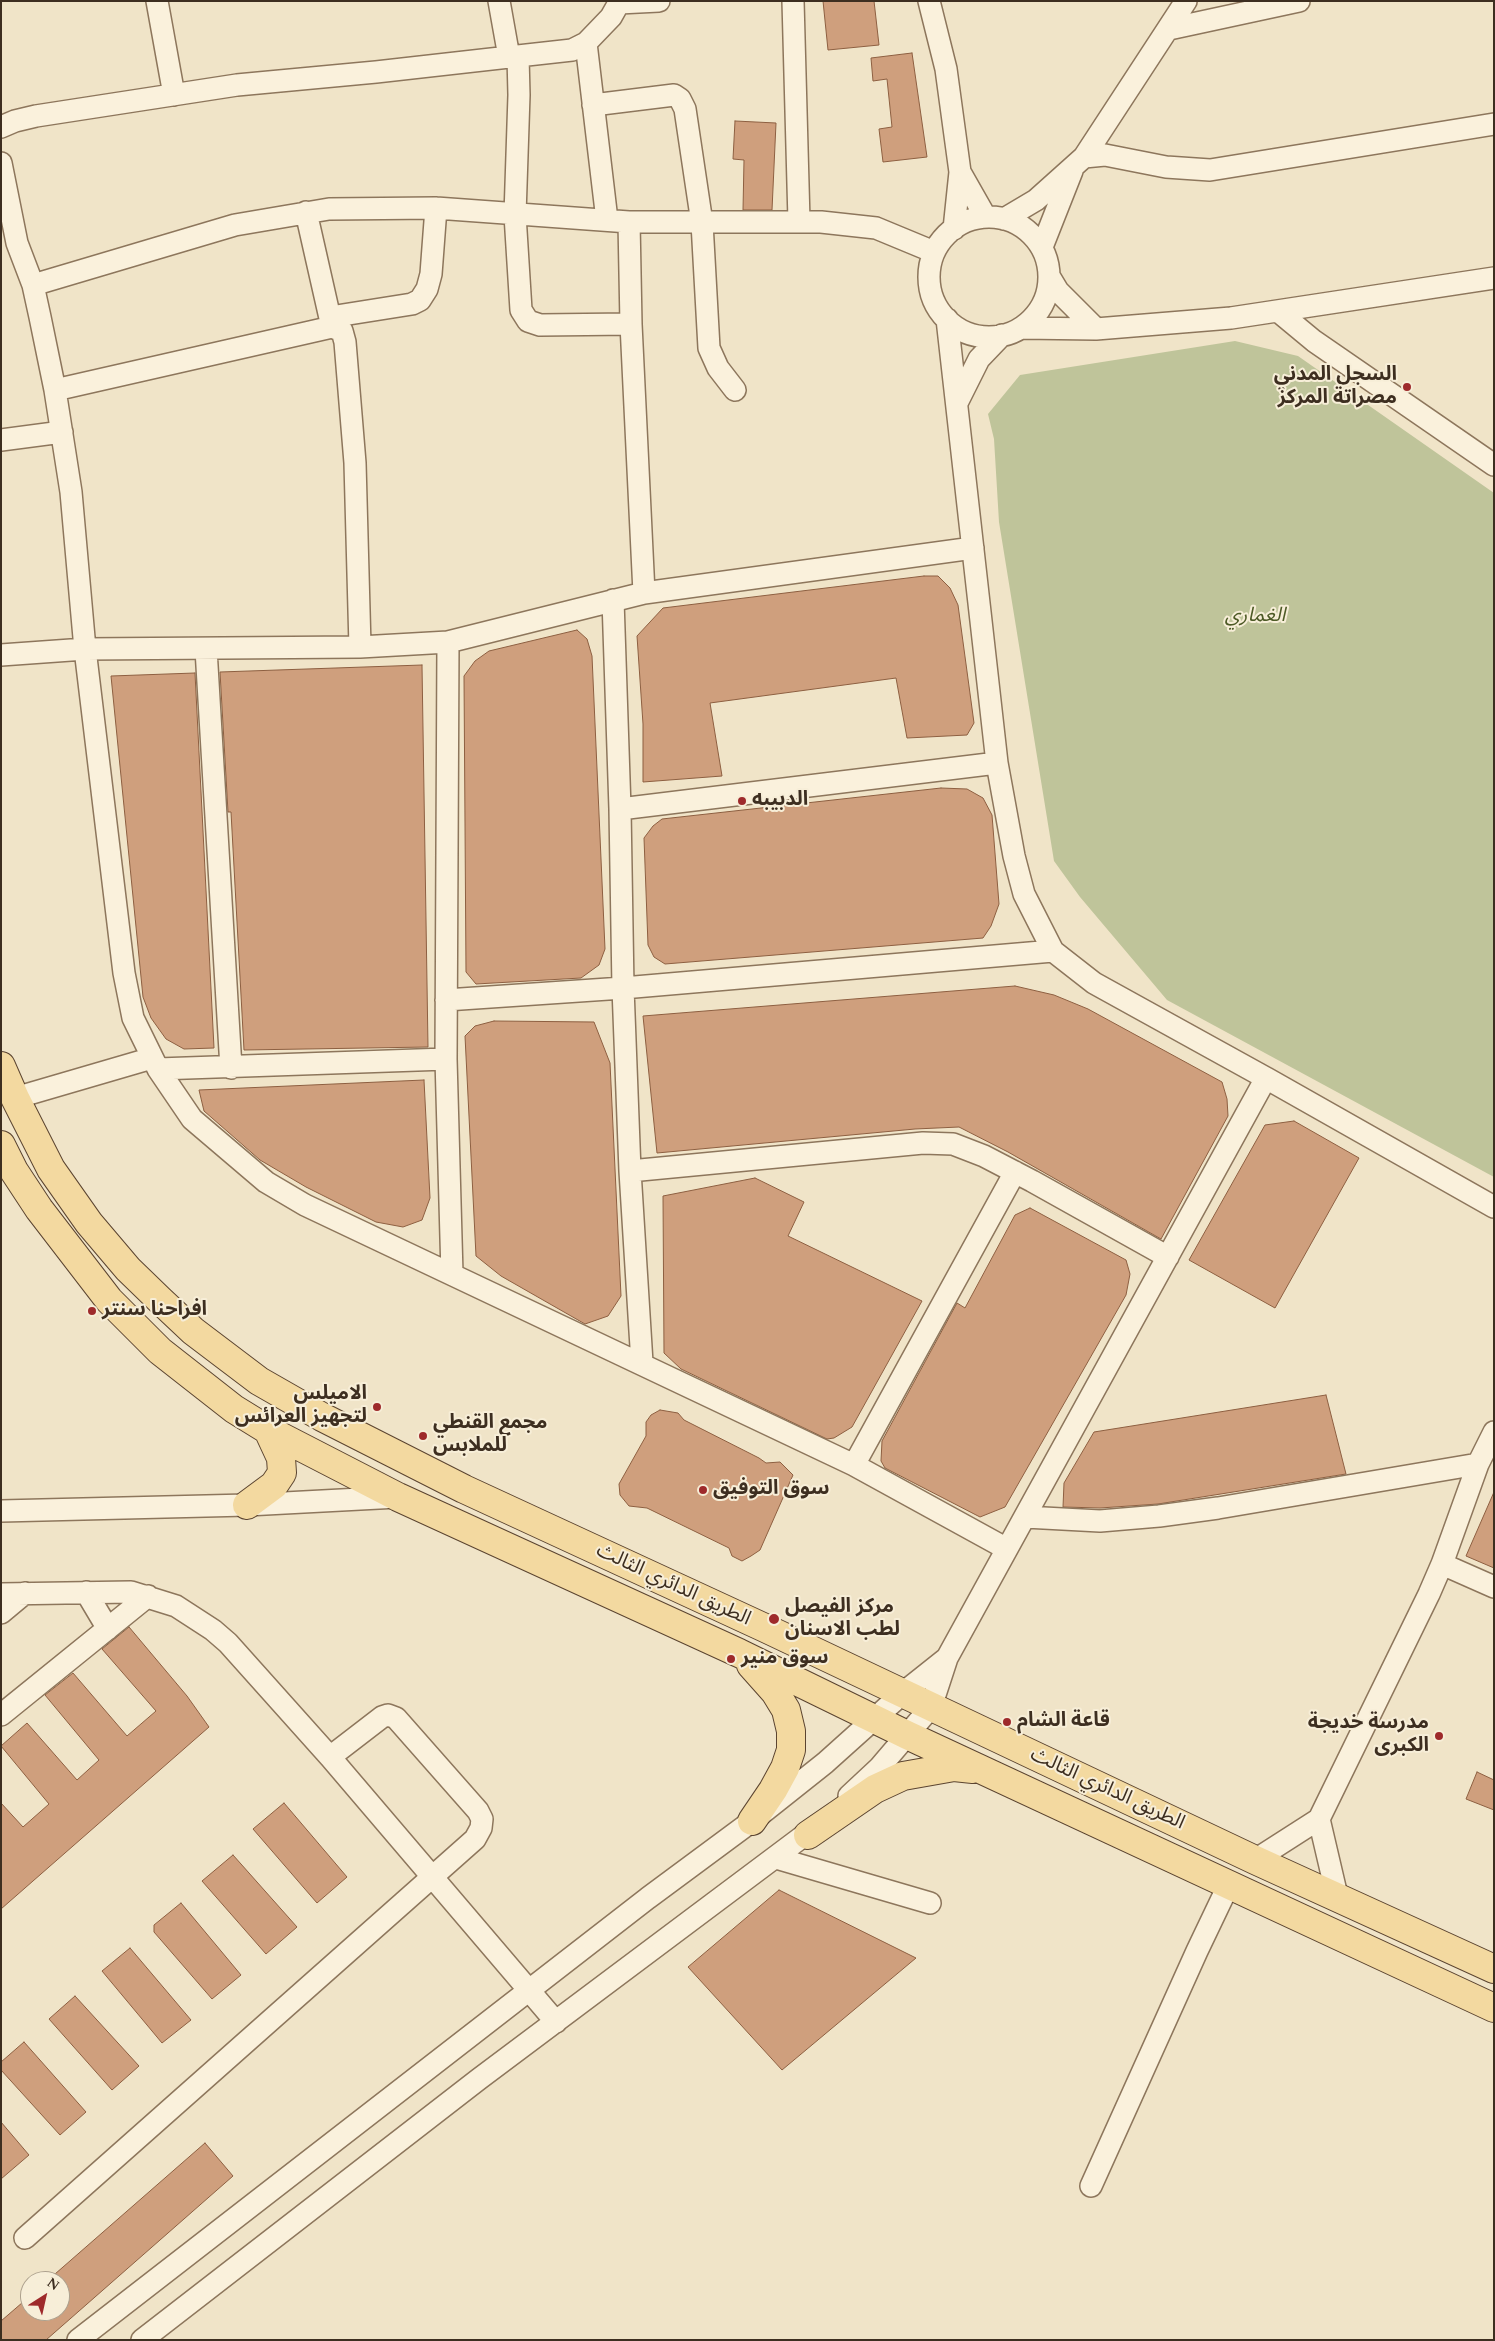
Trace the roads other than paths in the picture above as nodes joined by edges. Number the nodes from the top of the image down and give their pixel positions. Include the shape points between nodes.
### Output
1 (157, 1) edge
2 (499, 1) edge
3 (659, 1) edge
4 (793, 1) edge
5 (929, 1) edge
6 (1186, 1) edge
7 (1299, 1) edge
8 (619, 2) edge
9 (1169, 29) junction
10 (586, 43) junction
11 (513, 56) junction
12 (174, 95) junction
13 (593, 105) junction
14 (1494, 124) edge
15 (1, 128) edge
16 (1079, 161) junction
17 (1, 163) edge
18 (960, 172) junction
19 (436, 208) junction
20 (306, 212) junction
21 (515, 215) junction
22 (995, 218) junction
23 (607, 220) junction
24 (799, 221) junction
25 (629, 222) junction
26 (702, 223) junction
27 (954, 229) junction
28 (1042, 247) junction
29 (934, 252) junction
30 (1049, 276) junction
31 (1494, 278) edge
32 (33, 285) junction
33 (1279, 312) junction
34 (947, 319) junction
35 (331, 322) junction
36 (630, 324) junction
37 (1096, 329) junction
38 (1012, 331) junction
39 (55, 390) junction
40 (735, 390) dead end
41 (957, 403) junction
42 (62, 432) junction
43 (1, 440) edge
44 (1494, 465) edge
45 (973, 548) junction
46 (644, 593) junction
47 (613, 600) junction
48 (448, 642) junction
49 (360, 647) junction
50 (85, 649) junction
51 (206, 649) junction
52 (1, 655) edge
53 (997, 763) junction
54 (620, 809) junction
55 (1053, 951) junction
56 (623, 988) junction
57 (446, 1000) junction
58 (446, 1059) junction
59 (155, 1064) junction
60 (1, 1066) edge
61 (231, 1068) junction
62 (1266, 1078) junction
63 (14, 1098) junction
64 (1, 1145) edge
65 (630, 1171) junction
66 (1015, 1172) junction
67 (1494, 1207) edge
68 (1168, 1256) junction
69 (452, 1274) junction
70 (642, 1364) junction
71 (268, 1430) junction
72 (1494, 1432) edge
73 (1478, 1464) junction
74 (854, 1465) junction
75 (398, 1496) junction
76 (247, 1505) junction
77 (1, 1511) edge
78 (1025, 1517) junction
79 (1007, 1549) junction
80 (1442, 1564) junction
81 (1494, 1587) edge
82 (86, 1592) junction
83 (24, 1593) junction
84 (1, 1594) edge
85 (148, 1596) junction
86 (1, 1613) edge
87 (108, 1628) junction
88 (739, 1653) junction
89 (947, 1658) junction
90 (903, 1693) junction
91 (930, 1707) junction
92 (1, 1714) edge
93 (875, 1718) junction
94 (907, 1735) junction
95 (330, 1757) junction
96 (986, 1771) junction
97 (1319, 1819) junction
98 (752, 1821) junction
99 (808, 1835) junction
100 (776, 1858) junction
101 (1255, 1860) junction
102 (431, 1877) junction
103 (1229, 1884) junction
104 (1337, 1896) junction
105 (930, 1903) dead end
106 (1494, 1969) edge
107 (529, 1992) junction
108 (1494, 2008) edge
109 (556, 2022) junction
110 (1091, 2186) dead end
111 (25, 2238) dead end
112 (78, 2340) edge
113 (142, 2340) edge

1 - 12 street
2 - 11 street
3 - 8 street
4 - 24 street
5 - 18 street via 946,69
6 - 9 street
7 - 9 street
8 - 10 street via 611,17
9 - 16 street
10 - 11 street via 572,50
10 - 13 street
11 - 12 street via 237,85
11 - 21 street via 520,95
12 - 15 street via 36,116
13 - 23 street
13 - 26 street via 663,95 674,95 680,100 685,109
14 - 16 street via 1210,170 1166,167 1105,155
16 - 22 street via 1036,200
16 - 28 street
17 - 32 street via 17,243
18 - 22 street
18 - 27 street
19 - 20 street
19 - 21 street
19 - 35 street via 431,274 420,300
20 - 32 street via 235,225
20 - 35 street
21 - 23 street
21 - 36 street via 521,310 528,321 540,325
22 - 27 street via 968,220
22 - 28 street via 1021,226
23 - 25 street
24 - 26 street
24 - 29 street via 876,228
25 - 26 street
25 - 36 street
26 - 40 street via 709,348 718,368
27 - 29 street
28 - 30 street
29 - 34 street via 930,288 936,305
30 - 37 street via 1058,291
30 - 38 street via 1046,296 1036,314
31 - 33 street
32 - 39 street
33 - 37 street
33 - 44 street via 1314,341
34 - 38 street via 962,330 982,336
34 - 41 street
35 - 39 street
35 - 49 street via 342,332 346,342 355,463
36 - 46 street
37 - 38 street
38 - 41 street via 979,359
39 - 42 street
41 - 45 street
42 - 43 street
42 - 50 street via 71,492
45 - 46 street
45 - 53 street
46 - 47 street
47 - 48 street
47 - 54 street
48 - 49 street
48 - 57 street
49 - 51 street
50 - 51 street
50 - 52 street
50 - 59 street via 124,973 133,1018
51 - 61 street
53 - 54 street
53 - 55 street via 1024,894
54 - 56 street
55 - 56 street
55 - 62 street via 1094,983
56 - 57 street
56 - 65 street
57 - 58 street
58 - 61 street
58 - 69 street
59 - 61 street
59 - 63 street
59 - 69 street via 192,1119 266,1182 305,1205
60 - 63 main road, الطريق الدائري الثالث
62 - 67 street
62 - 68 street
63 - 90 main road, الطريق الدائري الثالث via 51,1169 89,1223 128,1269 193,1331 258,1381 464,1489
64 - 71 main road, الطريق الدائري الثالث via 39,1209 109,1300 160,1351 234,1409
65 - 66 street via 930,1143 953,1144
65 - 70 street
66 - 68 street
66 - 74 street
68 - 78 street
69 - 70 street
70 - 74 street
71 - 75 main road, الطريق الدائري الثالث
71 - 76 main road via 281,1458 282,1473 274,1485
72 - 73 street
73 - 78 street via 1159,1516 1100,1521
73 - 80 street
74 - 79 street
75 - 76 street
75 - 88 main road, الطريق الدائري الثالث
76 - 77 street
78 - 79 street
79 - 89 street
80 - 81 street
80 - 97 street
82 - 83 street
82 - 85 street via 131,1592
82 - 87 street
83 - 84 street
83 - 86 street
85 - 87 street
85 - 95 street via 186,1611 228,1643
87 - 92 street
88 - 93 main road, الطريق الدائري الثالث
88 - 98 main road via 775,1692 786,1710 791,1731 791,1750 784,1768
89 - 90 street
89 - 91 street
90 - 91 main road, الطريق الدائري الثالث
90 - 93 street
91 - 94 street
91 - 101 main road, الطريق الدائري الثالث
93 - 94 main road, الطريق الدائري الثالث
93 - 98 street
94 - 96 main road, الطريق الدائري الثالث
94 - 99 street via 879,1768
95 - 102 street
95 - 102 street via 388,1715 401,1722 478,1811 482,1819 475,1839
96 - 99 main road via 954,1767 903,1776 875,1789
96 - 103 main road, الطريق الدائري الثالث
97 - 101 street
97 - 104 street
98 - 107 street
99 - 100 street
100 - 105 street
100 - 109 street
101 - 104 main road, الطريق الدائري الثالث
102 - 107 street
102 - 111 street
103 - 108 main road, الطريق الدائري الثالث
103 - 110 street
104 - 106 main road, الطريق الدائري الثالث
107 - 109 street
107 - 112 street
109 - 113 street

